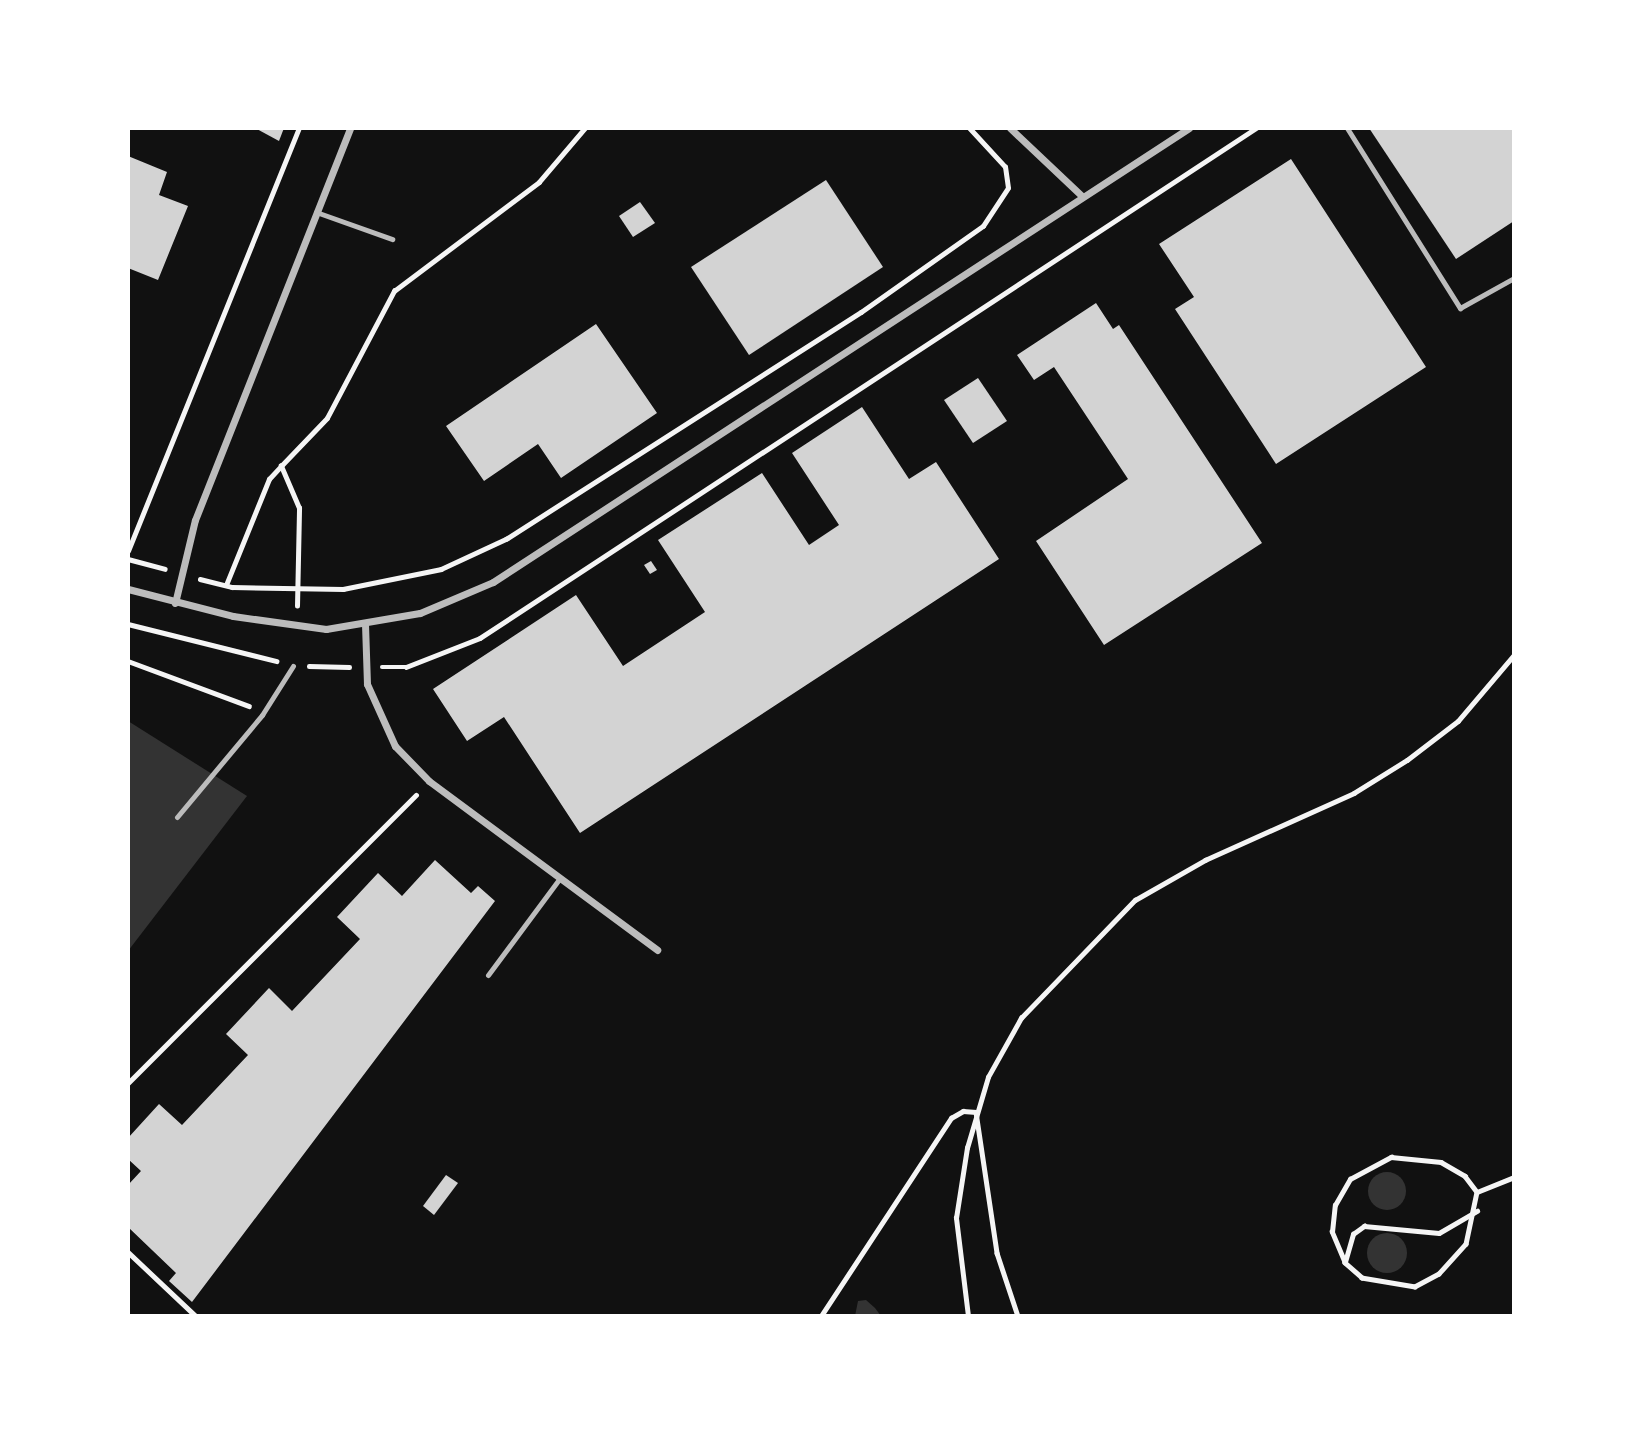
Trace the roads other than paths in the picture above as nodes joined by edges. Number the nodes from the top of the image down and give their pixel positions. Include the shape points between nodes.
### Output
1 (350, 128) edge
2 (1010, 128) edge
3 (1189, 128) edge
4 (1347, 128) edge
5 (1083, 197) junction
6 (316, 212) junction
7 (392, 239) dead end
8 (1514, 278) edge
9 (128, 589) edge
10 (174, 603) junction
11 (365, 624) junction
12 (293, 666) road end
13 (177, 817) dead end
14 (560, 878) junction
15 (657, 950) dead end
16 (488, 975) dead end

1 - 6 street
2 - 5 street
3 - 5 street
4 - 8 lane via 1460,308
5 - 11 street via 493,582 420,613
6 - 7 lane
6 - 10 street via 195,520
9 - 10 street
10 - 11 street via 296,626
11 - 14 street via 367,684 395,746 429,782
12 - 13 lane via 262,715
14 - 15 street
14 - 16 lane

